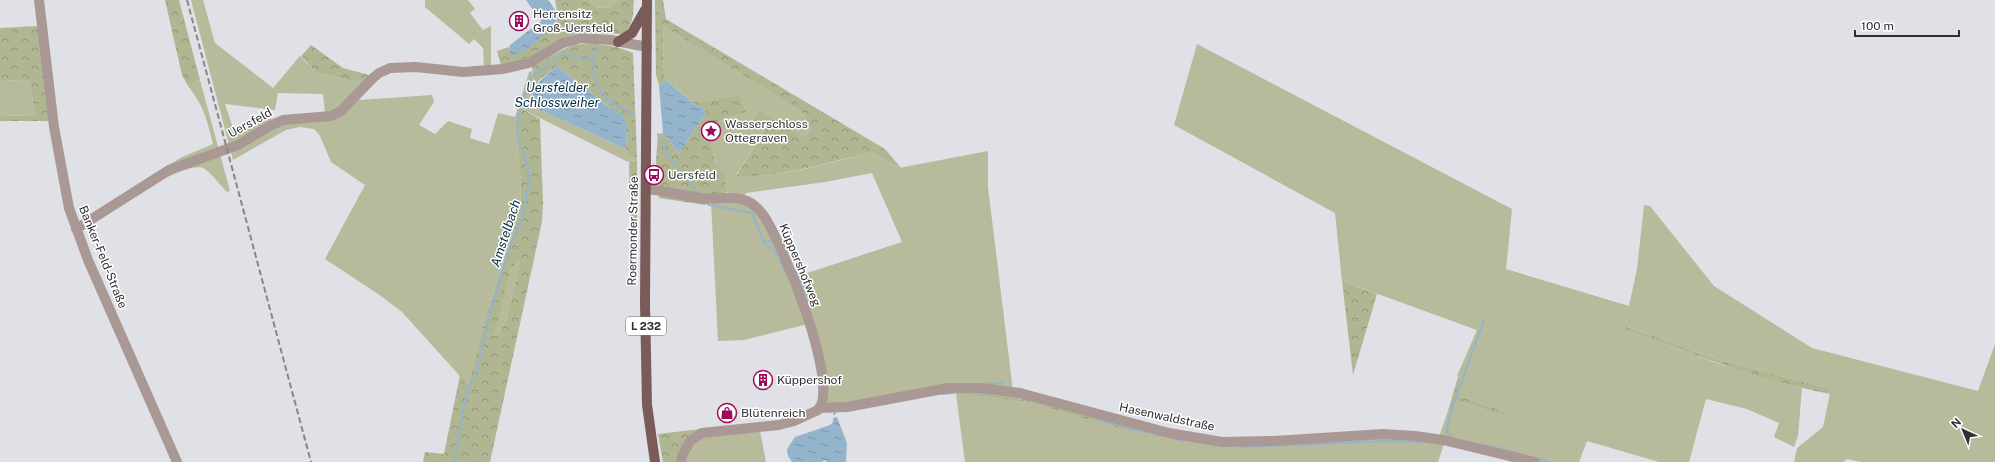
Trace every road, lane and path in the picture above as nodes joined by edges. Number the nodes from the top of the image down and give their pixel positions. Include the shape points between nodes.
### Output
1 (39, 1) edge
2 (647, 2) edge
3 (618, 42) junction
4 (647, 47) junction
5 (647, 189) junction
6 (76, 229) junction
7 (820, 408) junction
8 (681, 459) edge
9 (177, 462) edge
10 (654, 462) edge
11 (1535, 462) edge

1 - 6 street, Banker-Feld-Straße via 54,127 69,208
2 - 3 main road via 637,28
2 - 4 main road, Roermonder Straße / L 232
3 - 4 street, Uersfeld
3 - 6 street, Uersfeld via 594,38 570,41 529,63 494,70 463,72 416,67 390,68 373,78 336,114 283,120 238,145 169,170
4 - 5 main road, Roermonder Straße / L 232
5 - 7 street, Küppershofweg via 701,198 743,199 764,216 801,293 820,360
5 - 10 main road, Roermonder Straße / L 232 via 647,405
6 - 9 street, Banker-Feld-Straße
7 - 8 street via 794,421 778,425 702,433 690,441
7 - 11 street, Hasenwaldstraße via 842,408 948,388 980,388 1020,393 1169,433 1222,442 1274,442 1383,434 1415,436 1455,442

